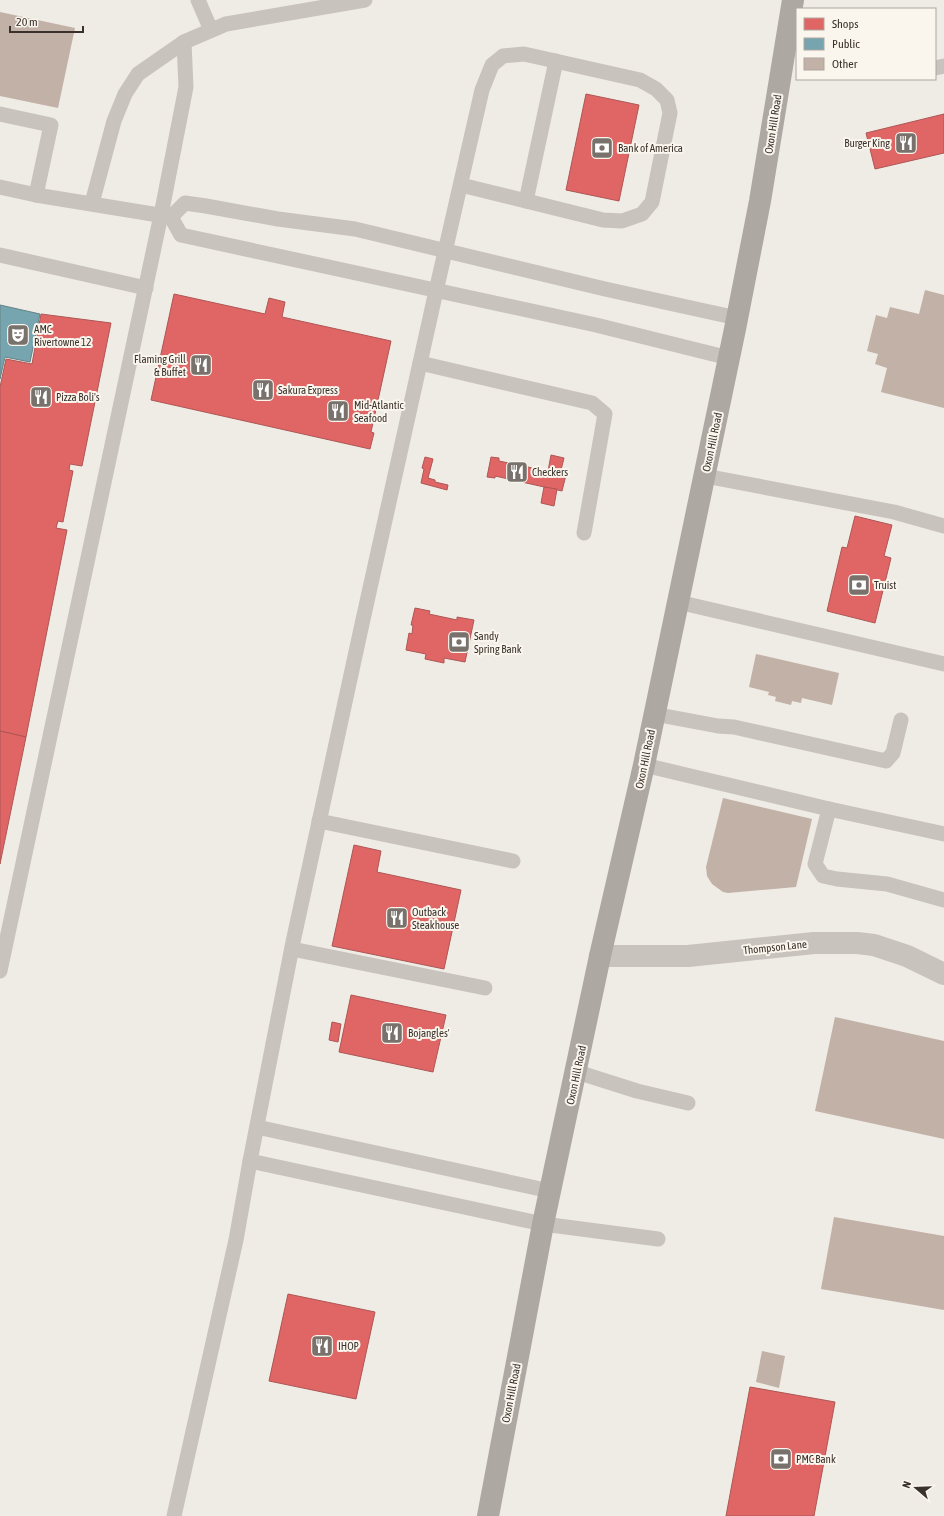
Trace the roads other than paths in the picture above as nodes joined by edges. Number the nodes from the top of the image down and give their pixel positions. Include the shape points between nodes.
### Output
1 (198, 0) edge
2 (365, 0) edge
3 (793, 0) edge
4 (211, 30) junction
5 (184, 42) junction
6 (791, 50) edge
7 (556, 61) junction
8 (0, 114) edge
9 (461, 185) junction
10 (0, 187) edge
11 (36, 195) junction
12 (526, 201) junction
13 (92, 203) junction
14 (166, 216) junction
15 (445, 251) junction
16 (0, 255) edge
17 (146, 288) junction
18 (436, 290) junction
19 (737, 318) junction
20 (729, 358) junction
21 (420, 363) junction
22 (705, 476) junction
23 (944, 526) edge
24 (584, 533) dead end
25 (678, 602) junction
26 (944, 664) edge
27 (654, 714) junction
28 (901, 720) dead end
29 (644, 765) junction
30 (829, 809) junction
31 (319, 821) junction
32 (944, 834) edge
33 (513, 861) dead end
34 (944, 900) edge
35 (292, 949) junction
36 (600, 956) junction
37 (0, 971) edge
38 (944, 974) edge
39 (485, 988) dead end
40 (577, 1072) junction
41 (688, 1103) dead end
42 (257, 1127) junction
43 (250, 1161) junction
44 (550, 1191) junction
45 (543, 1224) junction
46 (658, 1239) dead end
47 (174, 1516) edge
48 (488, 1516) edge

1 - 4 lane
2 - 4 lane via 226,24
3 - 6 main road, Oxon Hill Road
4 - 5 lane
5 - 13 lane via 138,74 125,94 114,121
5 - 14 lane via 186,87
6 - 19 main road, Oxon Hill Road
7 - 9 lane via 524,54 503,56 492,65 482,90
7 - 12 lane
7 - 12 lane via 640,80 656,89 666,100 670,113 652,202 642,214 622,221 603,220
8 - 11 lane via 51,125
9 - 12 lane
9 - 15 lane
10 - 11 lane
11 - 13 lane
13 - 14 lane
14 - 15 lane via 185,203 355,229
14 - 17 lane
14 - 18 lane via 181,235
15 - 18 lane
15 - 19 lane
16 - 17 lane
17 - 37 lane
18 - 20 lane via 596,325
18 - 21 lane
19 - 20 main road, Oxon Hill Road
20 - 22 main road, Oxon Hill Road
21 - 24 lane via 592,403 605,414
21 - 31 lane
22 - 23 lane via 894,512
22 - 25 main road, Oxon Hill Road
25 - 26 lane
25 - 27 main road, Oxon Hill Road
27 - 28 lane via 734,727 886,761 893,754
27 - 29 main road, Oxon Hill Road
29 - 30 lane
29 - 36 main road, Oxon Hill Road
30 - 32 lane
30 - 34 lane via 815,864 823,876 887,884
31 - 33 lane
31 - 35 lane
35 - 39 lane
35 - 42 lane
36 - 38 street, Thompson Lane via 688,956 808,943 857,943 874,945 906,956
36 - 40 main road, Oxon Hill Road
40 - 41 lane via 637,1091
40 - 44 main road, Oxon Hill Road
42 - 43 lane
42 - 44 lane
43 - 45 lane
43 - 47 lane via 236,1240
44 - 45 main road, Oxon Hill Road
45 - 46 lane
45 - 48 main road, Oxon Hill Road

